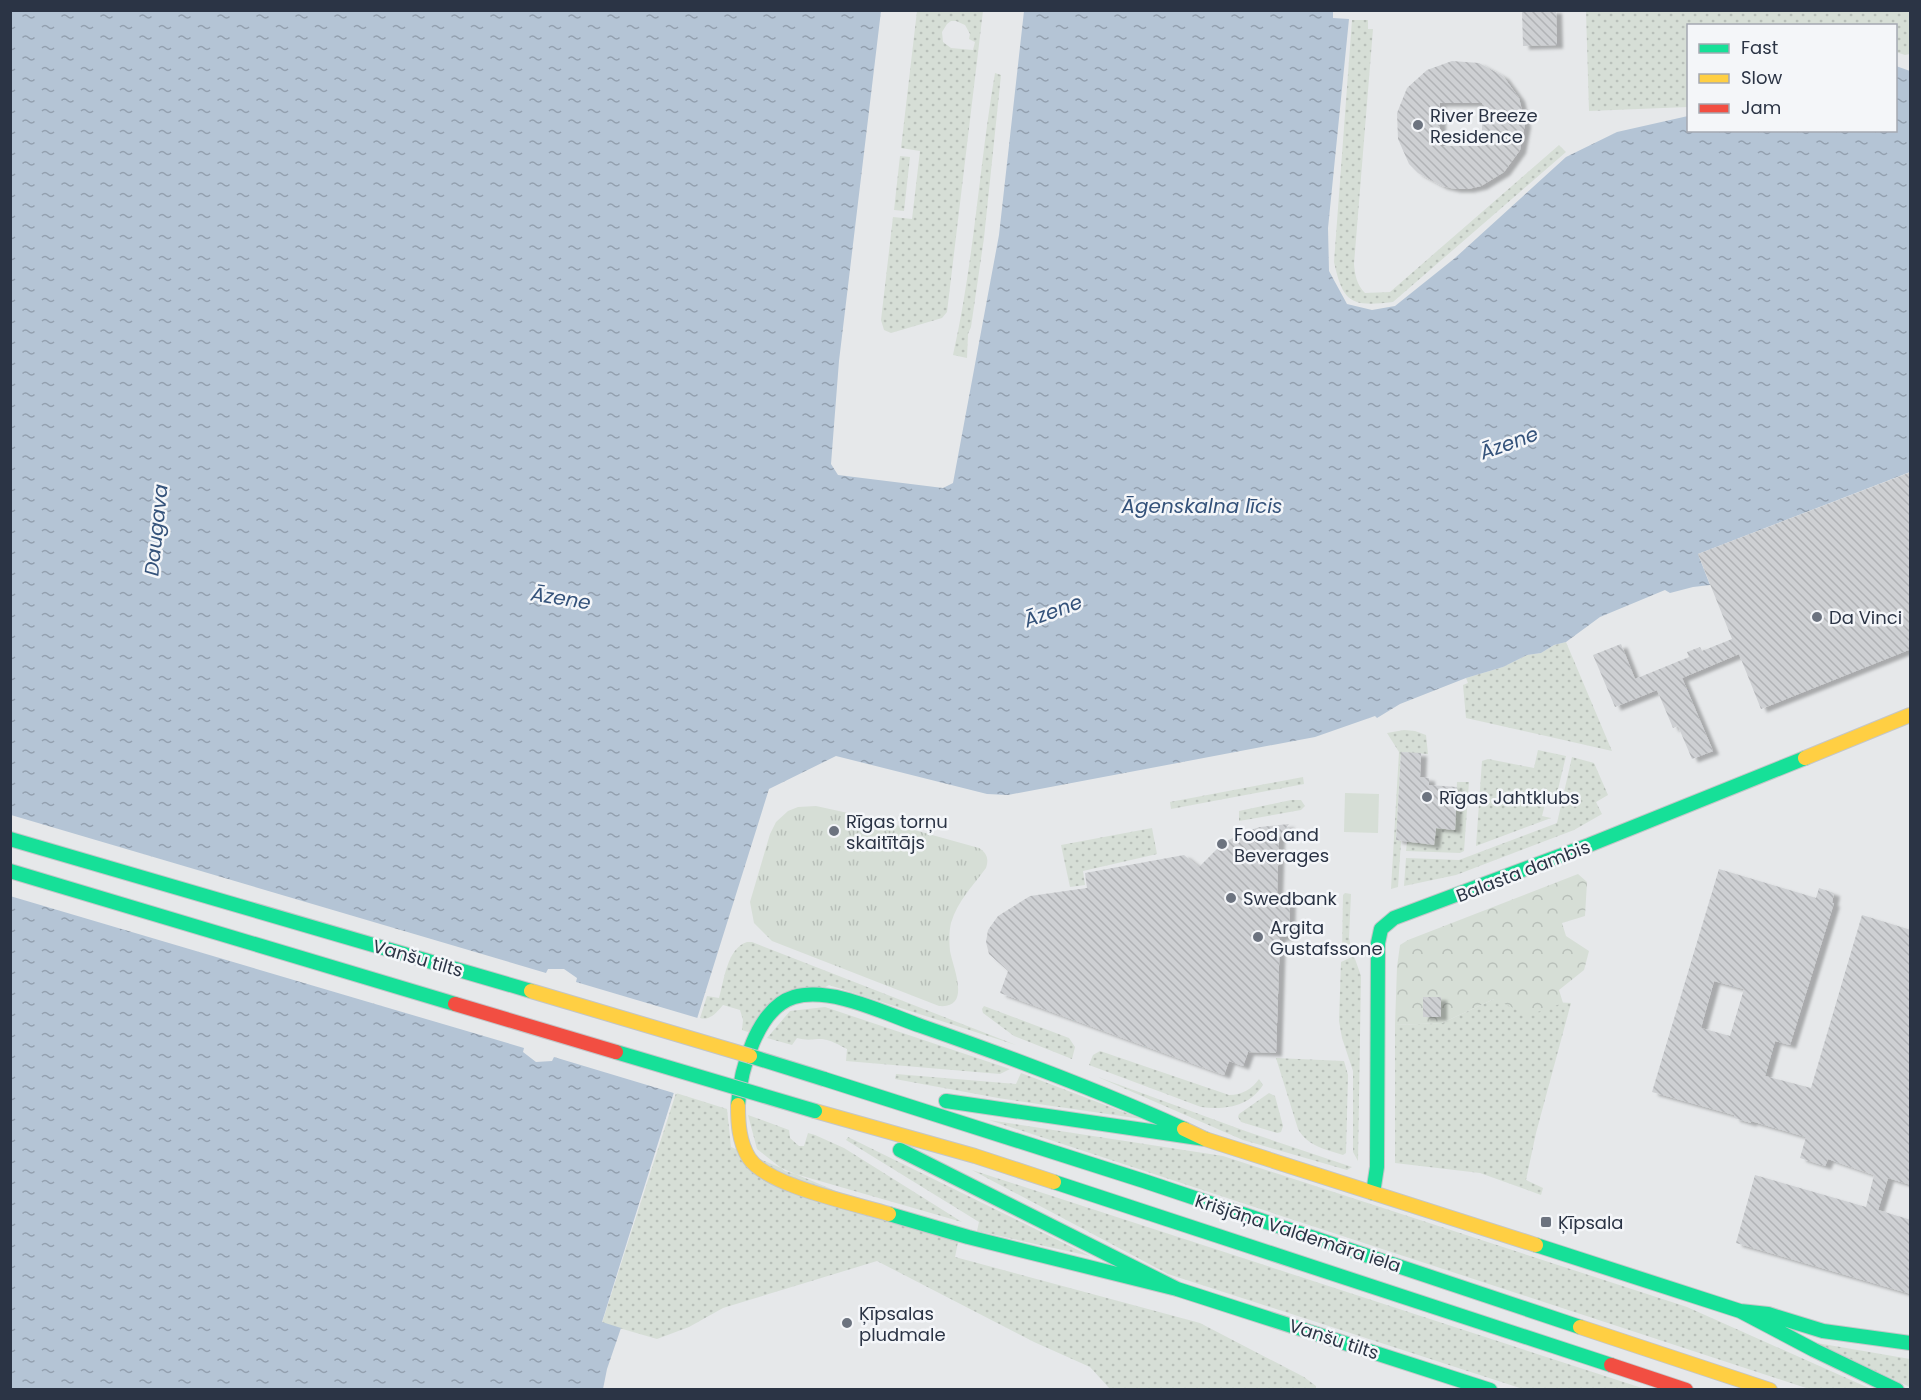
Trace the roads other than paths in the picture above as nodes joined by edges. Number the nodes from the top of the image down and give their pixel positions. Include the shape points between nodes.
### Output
1 (1911, 715) edge
2 (10, 838) edge
3 (10, 871) edge
4 (824, 1079) joint
5 (848, 1086) junction
6 (815, 1111) joint
7 (834, 1117) junction
8 (1205, 1139) junction
9 (1373, 1192) junction
10 (1177, 1289) junction
11 (1740, 1311) junction
12 (1911, 1342) edge
13 (1490, 1389) edge
14 (1686, 1389) edge
15 (1770, 1389) edge
16 (1897, 1389) edge

1 - 9 main road, Balasta dambis via 1638,827 1394,918 1381,929 1377,1167
2 - 4 main road, Vanšu tilts, bridge
3 - 6 main road, Vanšu tilts, bridge
4 - 5 main road, Krišjāņa Valdemāra iela
5 - 8 main road
5 - 15 main road, Krišjāņa Valdemāra iela
6 - 7 main road, Krišjāņa Valdemāra iela
7 - 10 main road
7 - 14 main road, Krišjāņa Valdemāra iela via 975,1156
8 - 9 main road
8 - 10 main road via 1073,1082 931,1029 824,995 792,997 770,1012 755,1038 739,1093 737,1118 743,1147 750,1159 771,1176 791,1185 968,1237
9 - 11 main road
10 - 13 main road, Vanšu tilts
11 - 12 main road via 1768,1314 1823,1331
11 - 16 main road

